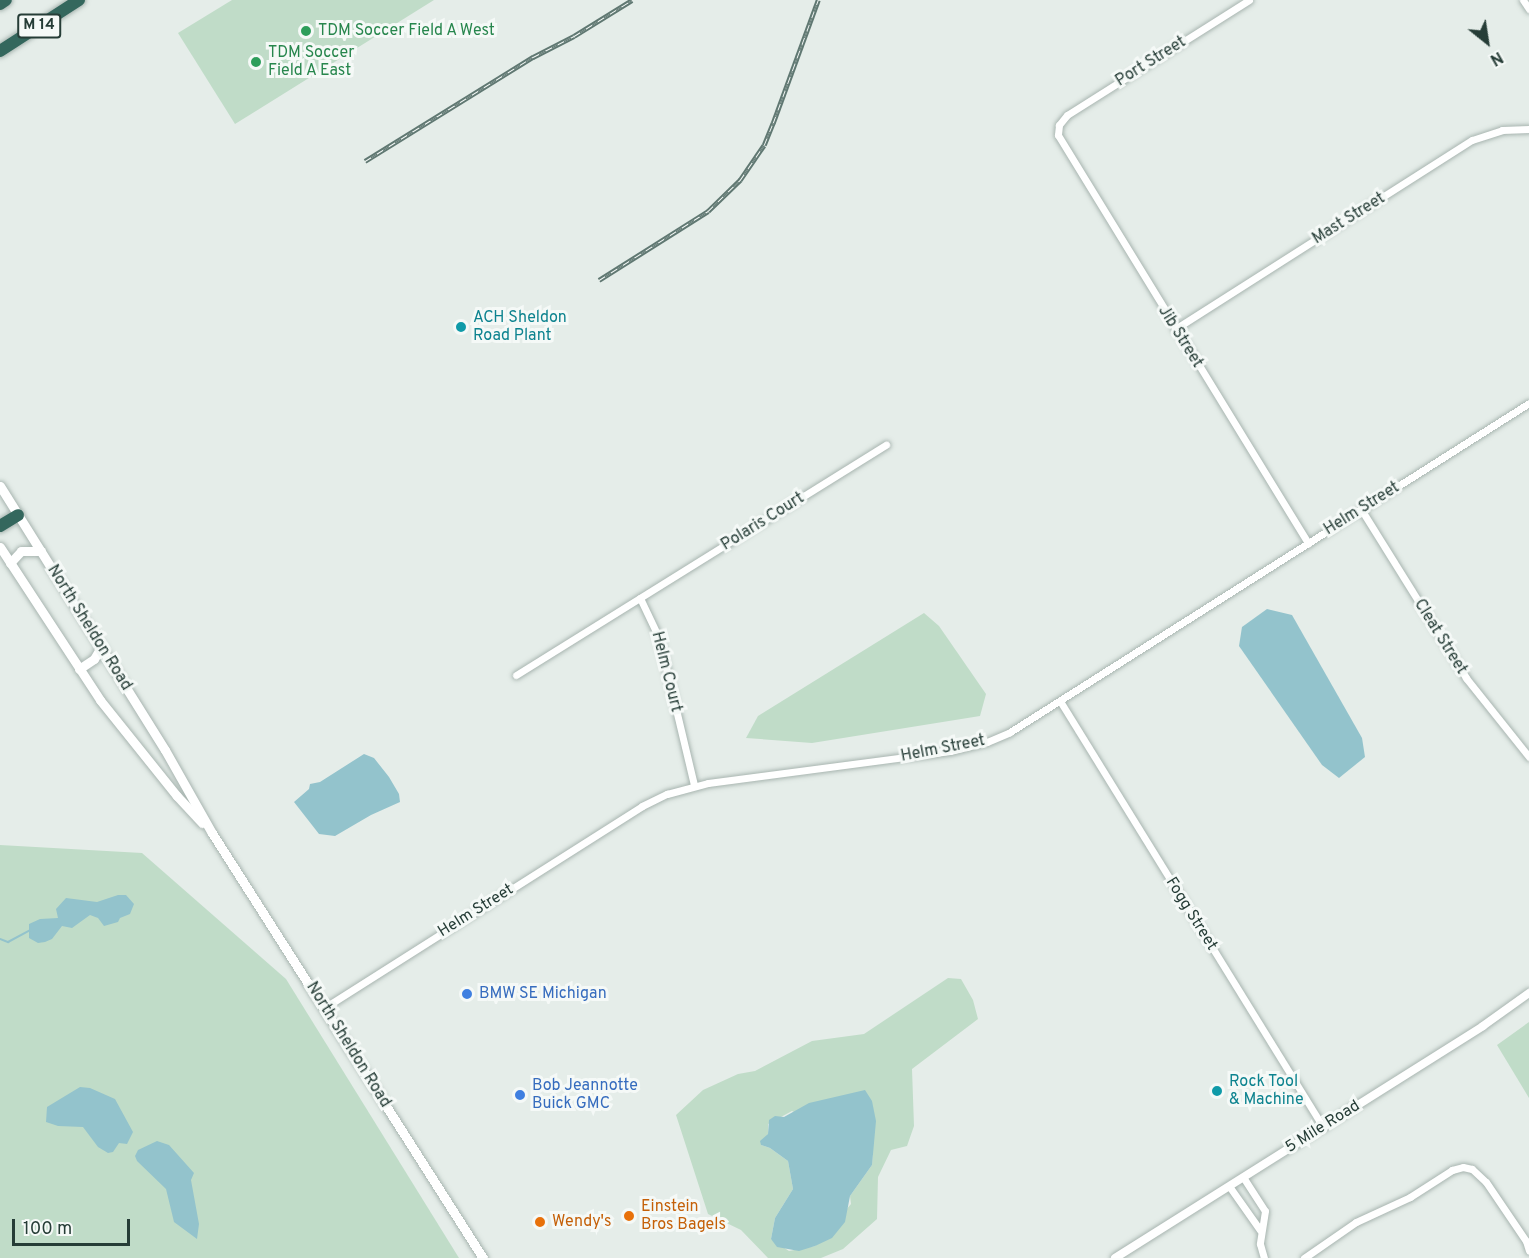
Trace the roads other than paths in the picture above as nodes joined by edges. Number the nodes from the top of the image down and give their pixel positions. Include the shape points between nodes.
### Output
1 (6, 0) edge
2 (79, 0) edge
3 (1249, 0) edge
4 (1523, 0) edge
5 (0, 4) edge
6 (1529, 9) edge
7 (0, 51) edge
8 (1058, 129) joint
9 (1529, 129) edge
10 (1175, 329) junction
11 (1529, 403) edge
12 (886, 446) dead end
13 (0, 486) edge
14 (1361, 509) junction
15 (18, 515) junction
16 (0, 526) edge
17 (1308, 543) junction
18 (0, 547) edge
19 (41, 551) junction
20 (10, 563) junction
21 (640, 598) junction
22 (101, 647) junction
23 (79, 669) junction
24 (516, 675) dead end
25 (1060, 701) junction
26 (1529, 757) edge
27 (694, 785) junction
28 (212, 833) junction
29 (1529, 993) edge
30 (324, 1008) junction
31 (1323, 1127) junction
32 (1243, 1177) junction
33 (1229, 1186) junction
34 (1260, 1230) junction
35 (1529, 1251) edge
36 (483, 1258) edge
37 (1115, 1258) edge
38 (1264, 1258) edge
39 (1304, 1258) edge

1 - 5 highway, M 14
2 - 7 highway, M 14
3 - 8 street, Port Street via 1067,115
4 - 6 street
8 - 10 street, Jib Street via 1060,142
9 - 10 street, Mast Street via 1502,129 1472,140
10 - 17 street, Jib Street
11 - 14 street, Helm Street
12 - 21 street, Polaris Court
13 - 15 main road, North Sheldon Road
14 - 17 street, Helm Street
14 - 26 street, Cleat Street via 1466,678
15 - 16 highway
15 - 19 main road, North Sheldon Road
17 - 25 street, Helm Street
18 - 20 main road, North Sheldon Road
19 - 20 main road via 21,551
19 - 22 main road, North Sheldon Road
20 - 23 main road, North Sheldon Road
21 - 24 street
21 - 27 street, Helm Court via 659,638
22 - 23 main road via 94,659
22 - 28 main road, North Sheldon Road
23 - 28 main road, North Sheldon Road via 177,796
25 - 27 street, Helm Street via 1010,732 967,748
25 - 31 street, Fogg Street
27 - 30 street, Helm Street via 642,807
28 - 30 main road, North Sheldon Road
29 - 31 street, 5 Mile Road
30 - 36 main road, North Sheldon Road
31 - 32 street, 5 Mile Road
32 - 33 street, 5 Mile Road
32 - 34 street via 1265,1211
33 - 34 street
33 - 37 street, 5 Mile Road
34 - 38 street
35 - 39 street via 1486,1182 1472,1169 1452,1170 1410,1197 1356,1222

